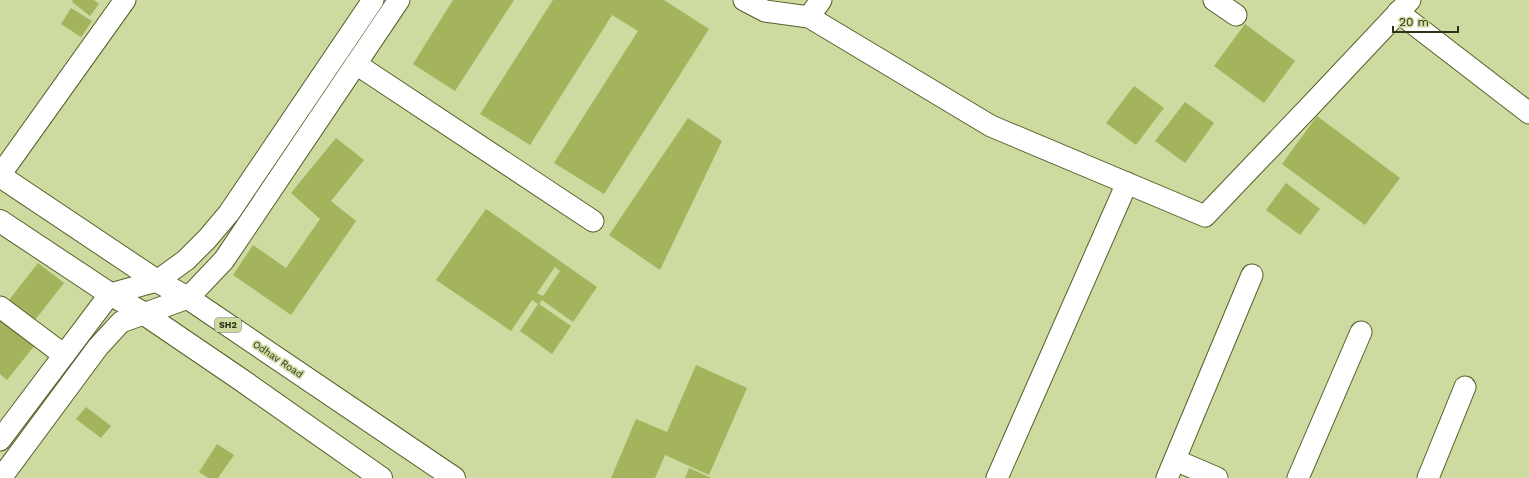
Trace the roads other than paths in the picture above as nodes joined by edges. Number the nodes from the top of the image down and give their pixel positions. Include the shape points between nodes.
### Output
1 (125, 0) edge
2 (373, 0) edge
3 (399, 0) edge
4 (744, 0) edge
5 (821, 0) edge
6 (1214, 0) edge
7 (1404, 6) edge
8 (1236, 15) dead end
9 (809, 17) junction
10 (356, 64) junction
11 (1529, 112) edge
12 (0, 175) edge
13 (1127, 184) junction
14 (0, 221) edge
15 (593, 221) dead end
16 (1252, 275) dead end
17 (157, 280) junction
18 (110, 294) junction
19 (188, 298) junction
20 (0, 307) edge
21 (142, 314) junction
22 (1361, 332) dead end
23 (64, 355) junction
24 (1465, 388) dead end
25 (0, 440) edge
26 (1171, 469) edge
27 (1, 478) edge
28 (381, 478) edge
29 (454, 478) edge
30 (997, 478) edge
31 (1217, 478) edge
32 (1298, 478) edge
33 (1428, 478) edge

1 - 12 street
2 - 17 street via 229,213 186,260
3 - 10 street
4 - 9 street via 765,12
5 - 9 street
6 - 8 street
7 - 11 street
7 - 13 street via 1205,216
9 - 13 street via 991,126
10 - 15 street
10 - 19 street via 224,260
12 - 17 main road, Odhav Road / SH2
13 - 30 street
14 - 18 main road
16 - 26 street
17 - 18 street
17 - 19 main road, Odhav Road / SH2
18 - 21 main road
18 - 23 street
19 - 21 street
19 - 29 main road, Odhav Road / SH2
20 - 23 street
21 - 27 street via 120,322
21 - 28 main road
22 - 32 street
23 - 25 street
24 - 33 street
26 - 31 street

